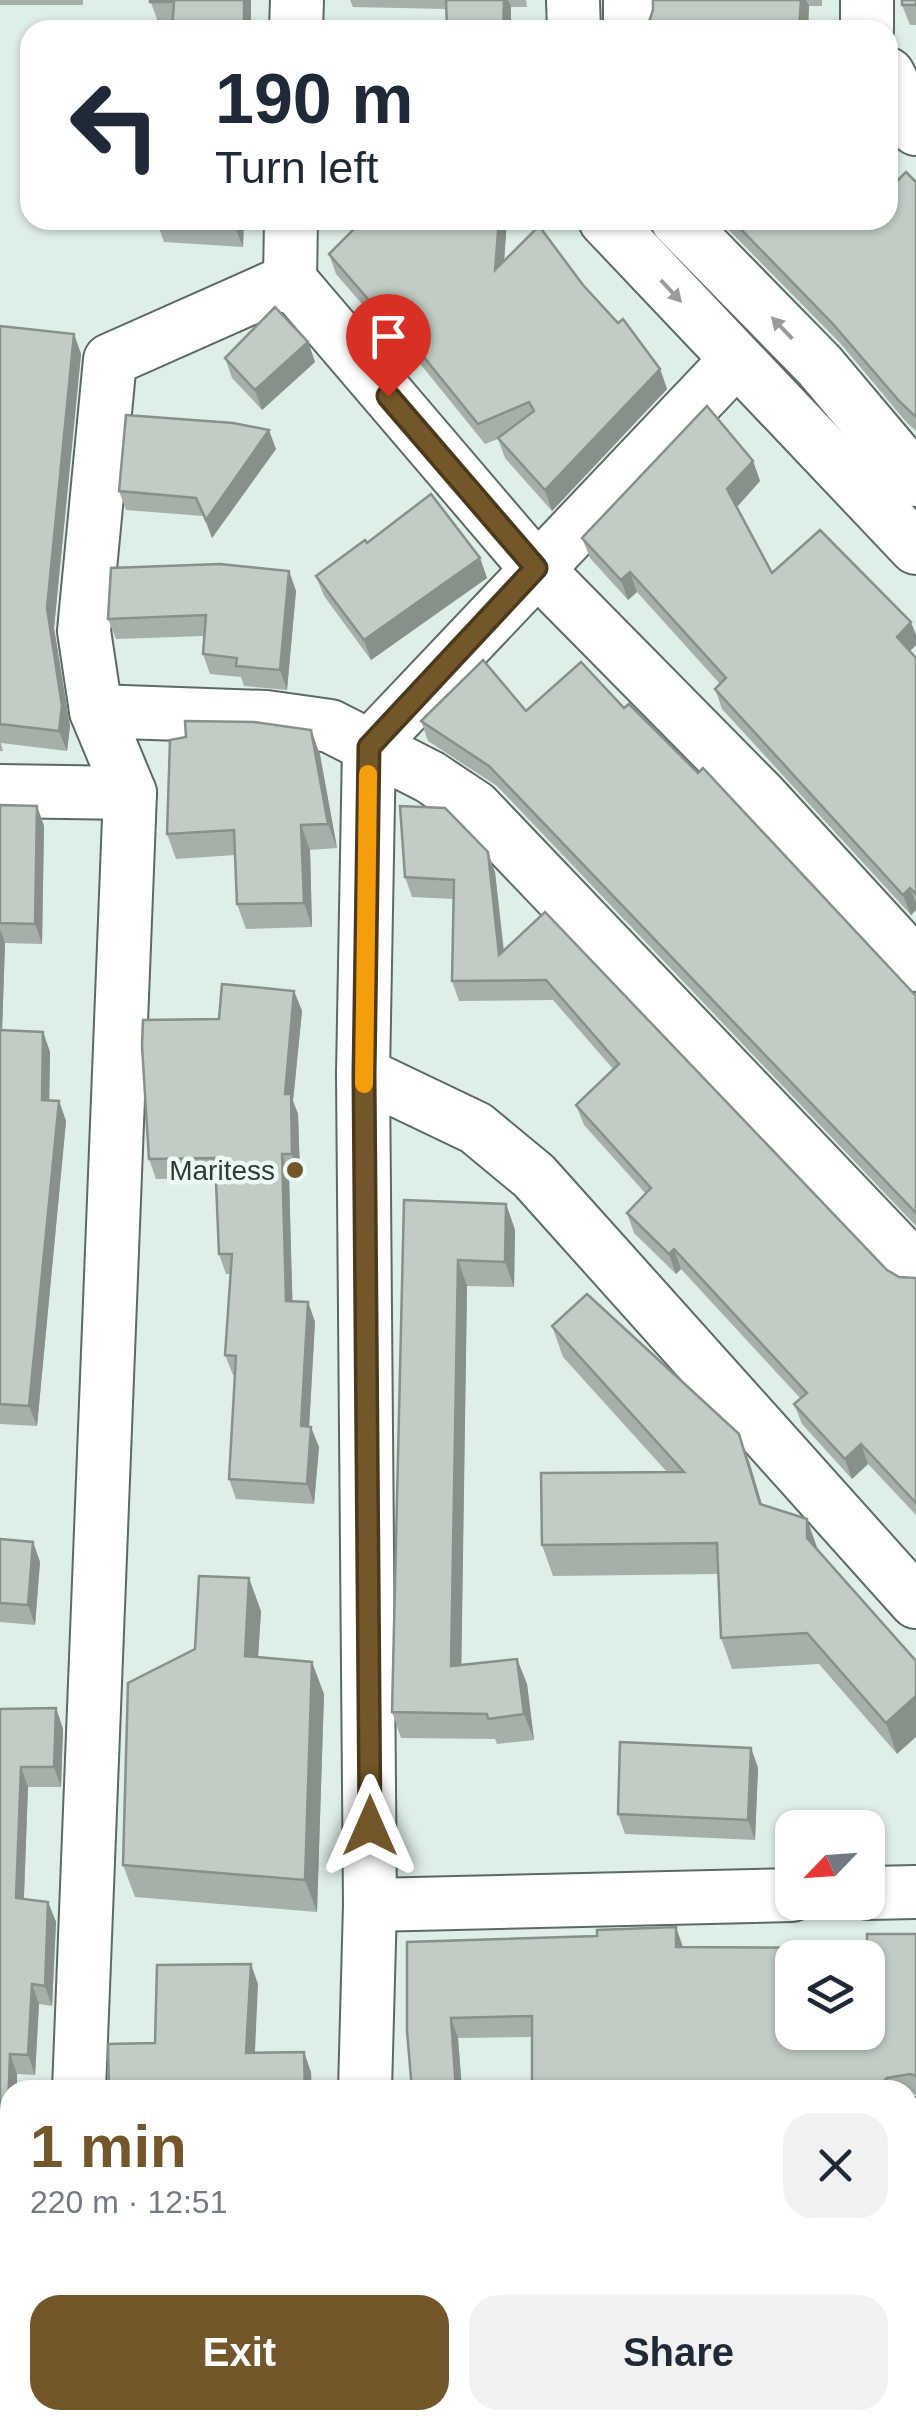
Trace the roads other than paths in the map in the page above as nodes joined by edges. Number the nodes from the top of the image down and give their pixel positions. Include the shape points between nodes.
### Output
1 (898, 94) edge
2 (916, 129) edge
3 (292, 230) edge
4 (613, 230) edge
5 (687, 230) edge
6 (290, 280) junction
7 (736, 360) junction
8 (830, 379) junction
9 (792, 418) junction
10 (916, 480) edge
11 (916, 548) edge
12 (536, 568) junction
13 (96, 711) junction
14 (369, 747) junction
15 (0, 792) edge
16 (130, 793) junction
17 (916, 966) edge
18 (364, 1074) junction
19 (916, 1269) edge
20 (916, 1602) edge
21 (916, 1892) edge
22 (885, 1893) edge
23 (775, 1895) edge
24 (370, 1905) junction
25 (79, 2080) edge
26 (365, 2080) edge

1 - 2 street
3 - 6 street
4 -> 7 street
8 -> 5 street
6 - 12 street
6 - 13 street via 110,360 84,631
7 - 9 street
7 - 12 street
8 - 9 street
8 - 10 street
9 - 11 street
12 - 14 street
12 - 17 street via 761,796
13 - 14 street via 266,717 330,726
13 - 16 street
14 - 18 street
14 - 19 street via 475,807
15 - 16 street
16 - 25 street
18 - 20 street via 476,1128 534,1176
18 - 24 street
21 - 22 street
23 - 24 street
24 - 26 street

